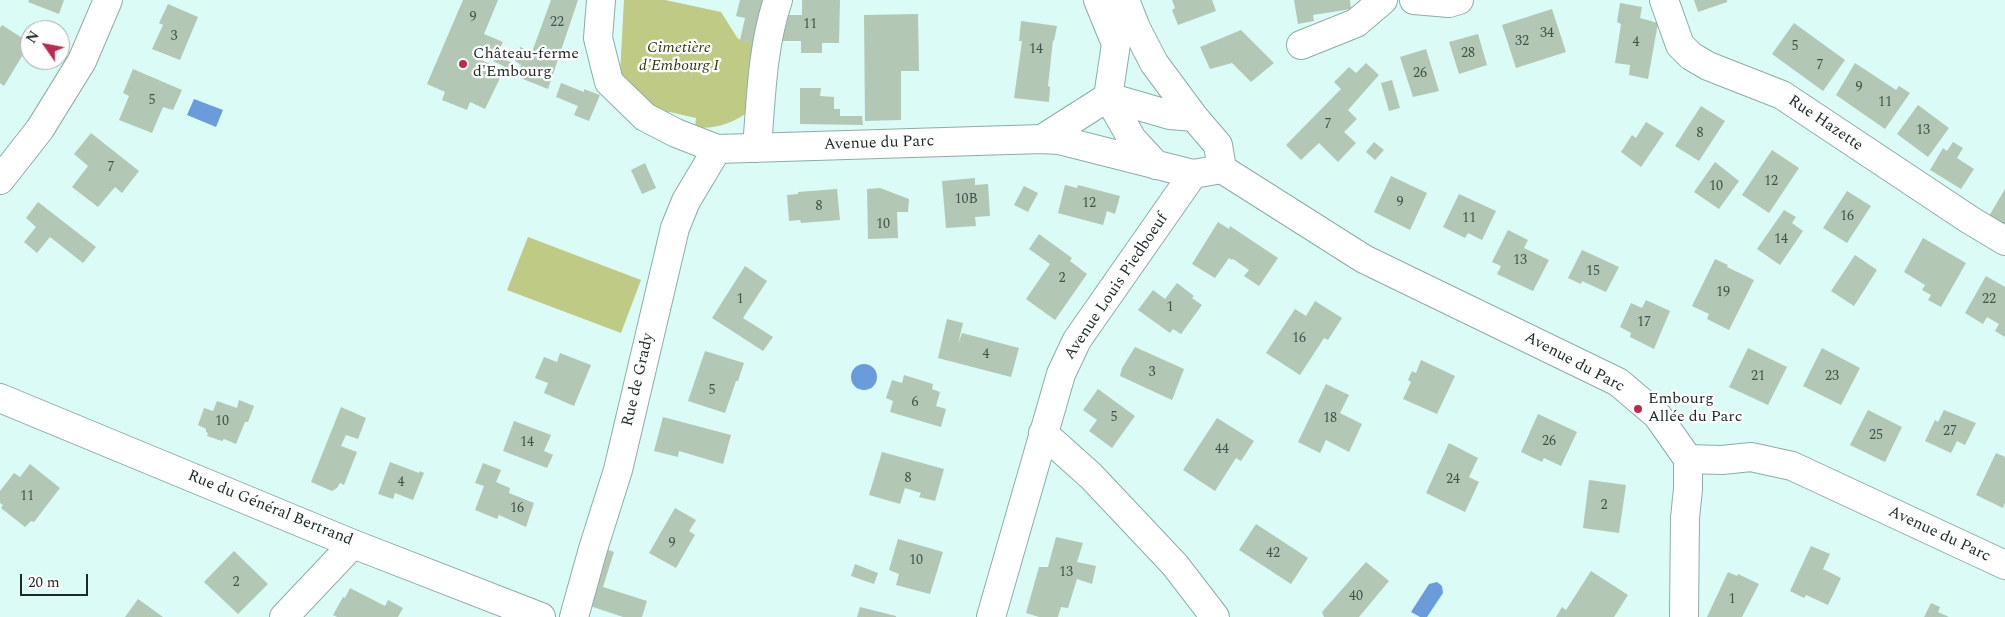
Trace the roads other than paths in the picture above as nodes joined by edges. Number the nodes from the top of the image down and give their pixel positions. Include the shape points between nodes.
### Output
1 (108, 0) edge
2 (601, 0) edge
3 (778, 0) edge
4 (1098, 0) edge
5 (1125, 0) edge
6 (1383, 0) edge
7 (1414, 0) edge
8 (1459, 0) edge
9 (1664, 0) edge
10 (1301, 45) dead end
11 (1108, 97) junction
12 (1194, 117) junction
13 (1042, 139) junction
14 (757, 148) junction
15 (717, 149) junction
16 (1156, 165) junction
17 (1222, 169) junction
18 (1193, 174) junction
19 (0, 180) edge
20 (2005, 241) edge
21 (0, 398) edge
22 (1043, 433) junction
23 (1688, 459) junction
24 (354, 544) junction
25 (2005, 565) edge
26 (284, 617) edge
27 (542, 617) edge
28 (574, 617) edge
29 (991, 617) edge
30 (1215, 617) edge
31 (1684, 617) edge

1 - 19 street via 82,61 40,129
2 - 15 street via 598,38 609,82 645,117
3 - 14 street via 772,17 761,86
4 - 11 street via 1116,44
5 - 12 street via 1154,63
6 - 10 street via 1356,23
7 - 8 street via 1449,4
9 - 20 street, Rue Hazette via 1680,45 1691,56 1782,95
11 - 12 street via 1170,115
11 - 13 street
11 - 16 street via 1132,138
12 - 17 street via 1218,145
13 - 14 street, Avenue du Parc
13 - 16 street, Avenue du Parc via 1060,140
14 - 15 street, Avenue du Parc
15 - 28 street, Rue de Grady via 686,201 675,228 618,470
16 - 18 street, Avenue du Parc
17 - 18 street, Avenue du Parc
17 - 23 street, Avenue du Parc via 1364,259 1618,382 1657,415
18 - 22 street, Avenue Louis Piedboeuf via 1078,340 1061,374
21 - 24 street, Rue du Général Bertrand
22 - 29 street, Avenue Louis Piedboeuf
22 - 30 street via 1091,476 1175,565
23 - 25 street, Avenue du Parc via 1751,457 1792,466
23 - 31 street
24 - 26 street
24 - 27 street, Rue du Général Bertrand

